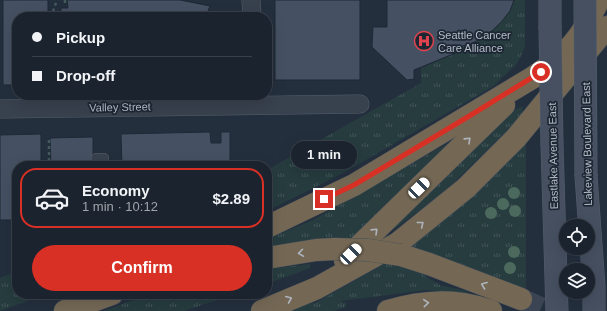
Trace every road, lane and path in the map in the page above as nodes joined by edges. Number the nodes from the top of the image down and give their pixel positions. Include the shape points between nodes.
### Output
1 (57, 0) edge
2 (65, 0) edge
3 (252, 0) edge
4 (550, 0) edge
5 (584, 0) edge
6 (599, 0) edge
7 (65, 6) dead end
8 (53, 12) edge
9 (252, 12) edge
10 (607, 27) edge
11 (532, 78) junction
12 (252, 100) edge
13 (360, 104) dead end
14 (0, 109) edge
15 (48, 140) dead end
16 (49, 161) edge
17 (324, 199) junction
18 (272, 225) edge
19 (272, 257) edge
20 (317, 288) junction
21 (93, 299) edge
22 (98, 299) edge
23 (521, 299) tunnel mouth
24 (64, 311) edge
25 (262, 311) edge
26 (388, 311) edge
27 (491, 311) edge
28 (557, 311) edge
29 (594, 311) edge

1 - 8 path
2 - 7 path
3 - 9 street
4 - 28 main road, Eastlake Avenue East, bridge
5 - 17 highway via 570,27 546,52 347,174
5 - 29 main road, Lakeview Boulevard East, bridge via 586,176
6 - 11 highway via 580,35 570,47 559,59
20 -> 10 highway via 398,243 466,188 516,138
11 - 17 highway via 354,185
20 -> 11 highway
12 - 13 street, Valley Street
12 - 14 street, Valley Street
15 - 16 path
17 - 18 highway
23 -> 19 highway, bridge via 401,255 336,249
25 -> 20 highway
21 - 24 highway
22 - 24 highway
26 -> 27 highway via 442,302 462,303

